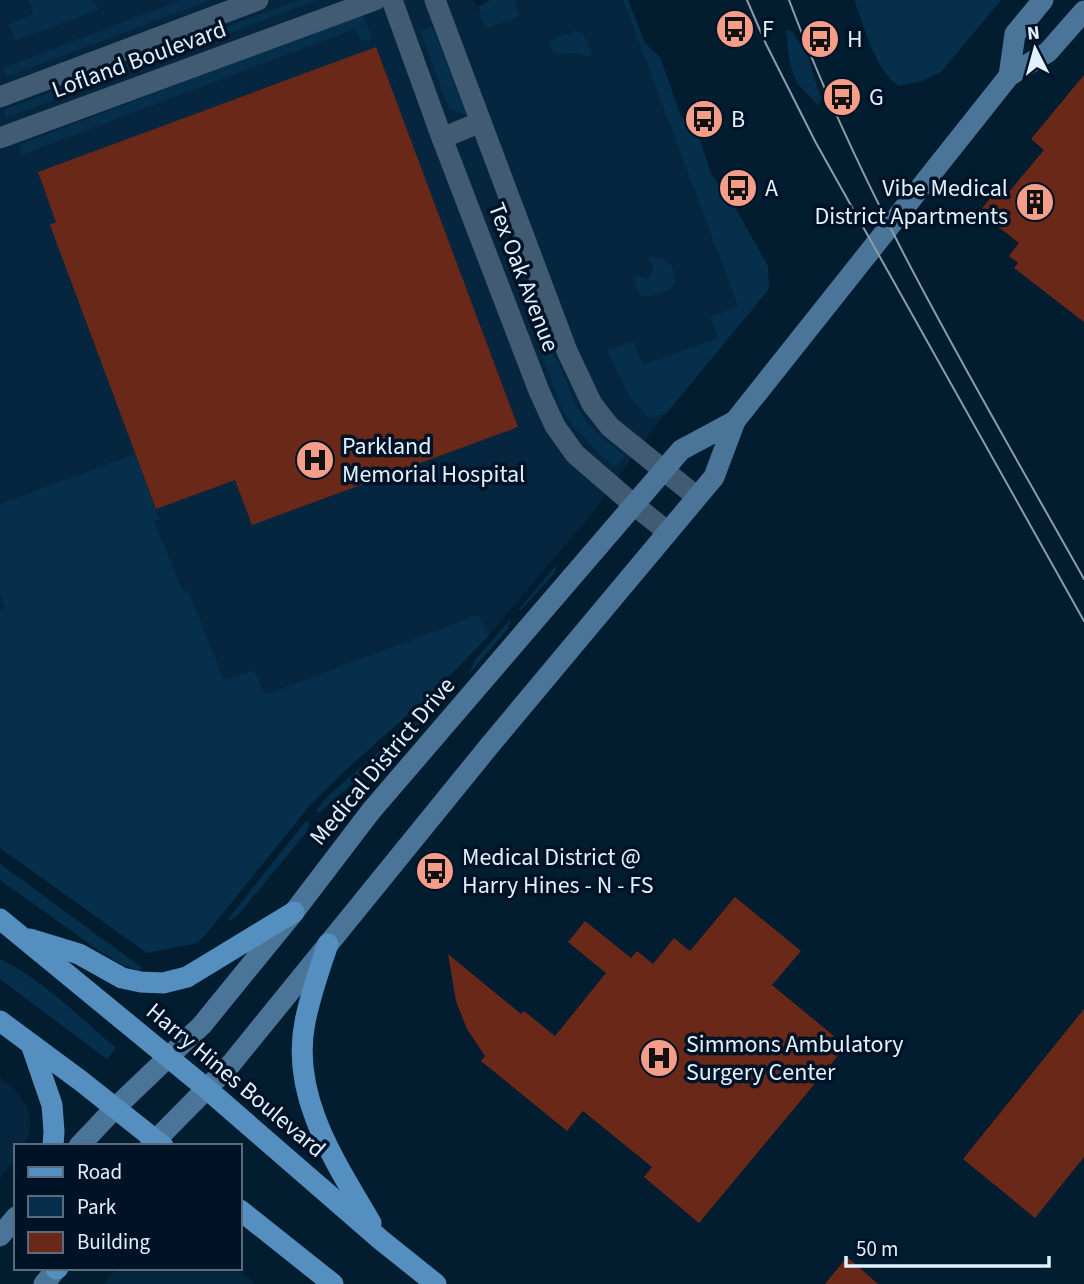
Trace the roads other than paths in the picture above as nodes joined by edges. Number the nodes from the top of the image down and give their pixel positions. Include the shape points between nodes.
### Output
1 (258, 0) edge
2 (376, 0) edge
3 (392, 0) edge
4 (435, 0) edge
5 (1043, 0) edge
6 (1084, 11) edge
7 (1009, 76) junction
8 (0, 97) edge
9 (481, 122) junction
10 (0, 138) edge
11 (442, 138) junction
12 (735, 421) junction
13 (663, 471) junction
14 (697, 497) junction
15 (634, 505) junction
16 (668, 532) junction
17 (294, 912) junction
18 (0, 919) edge
19 (20, 936) junction
20 (328, 944) junction
21 (0, 1021) edge
22 (31, 1044) junction
23 (167, 1057) junction
24 (207, 1089) junction
25 (115, 1108) junction
26 (53, 1144) edge
27 (81, 1144) edge
28 (156, 1144) edge
29 (242, 1212) edge
30 (14, 1219) edge
31 (242, 1228) edge
32 (0, 1236) edge
33 (271, 1236) junction
34 (381, 1240) junction
35 (333, 1284) edge
36 (436, 1284) edge

1 - 8 street, Lofland Boulevard
2 - 10 street, Lofland Boulevard
3 - 11 street, Tex Oak Avenue
4 - 9 street, Tex Oak Avenue
5 - 7 main road via 1015,34
6 - 7 main road, Medical District Drive via 1048,52
7 - 12 main road, Medical District Drive
9 - 11 street
9 - 13 street, Tex Oak Avenue via 566,351 592,404 610,427
11 - 15 street, Tex Oak Avenue via 555,426 575,454
12 - 13 main road, Medical District Drive via 681,450
12 - 14 main road, Medical District Drive via 714,477
13 - 14 street, Tex Oak Avenue
13 - 15 main road, Medical District Drive
14 - 16 main road, Medical District Drive
15 - 16 street, Tex Oak Avenue
15 - 17 main road, Medical District Drive via 371,811
16 - 20 main road, Medical District Drive
17 - 19 main road via 187,977 163,983 122,978 79,954
17 - 23 main road, Medical District Drive via 202,1026
18 - 19 main road, Harry Hines Boulevard
19 - 23 main road, Harry Hines Boulevard
20 - 24 main road, Medical District Drive
20 - 34 main road via 304,1024 306,1083 316,1123
21 - 22 main road
22 - 25 main road
22 - 26 main road via 52,1105
23 - 24 main road, Harry Hines Boulevard
23 - 25 main road, Medical District Drive
24 - 28 main road, Medical District Drive
24 - 34 main road, Harry Hines Boulevard
25 - 27 main road, Medical District Drive
25 - 28 main road
29 - 33 main road
30 - 32 main road
31 - 33 main road
33 - 35 main road
34 - 36 main road, Harry Hines Boulevard

